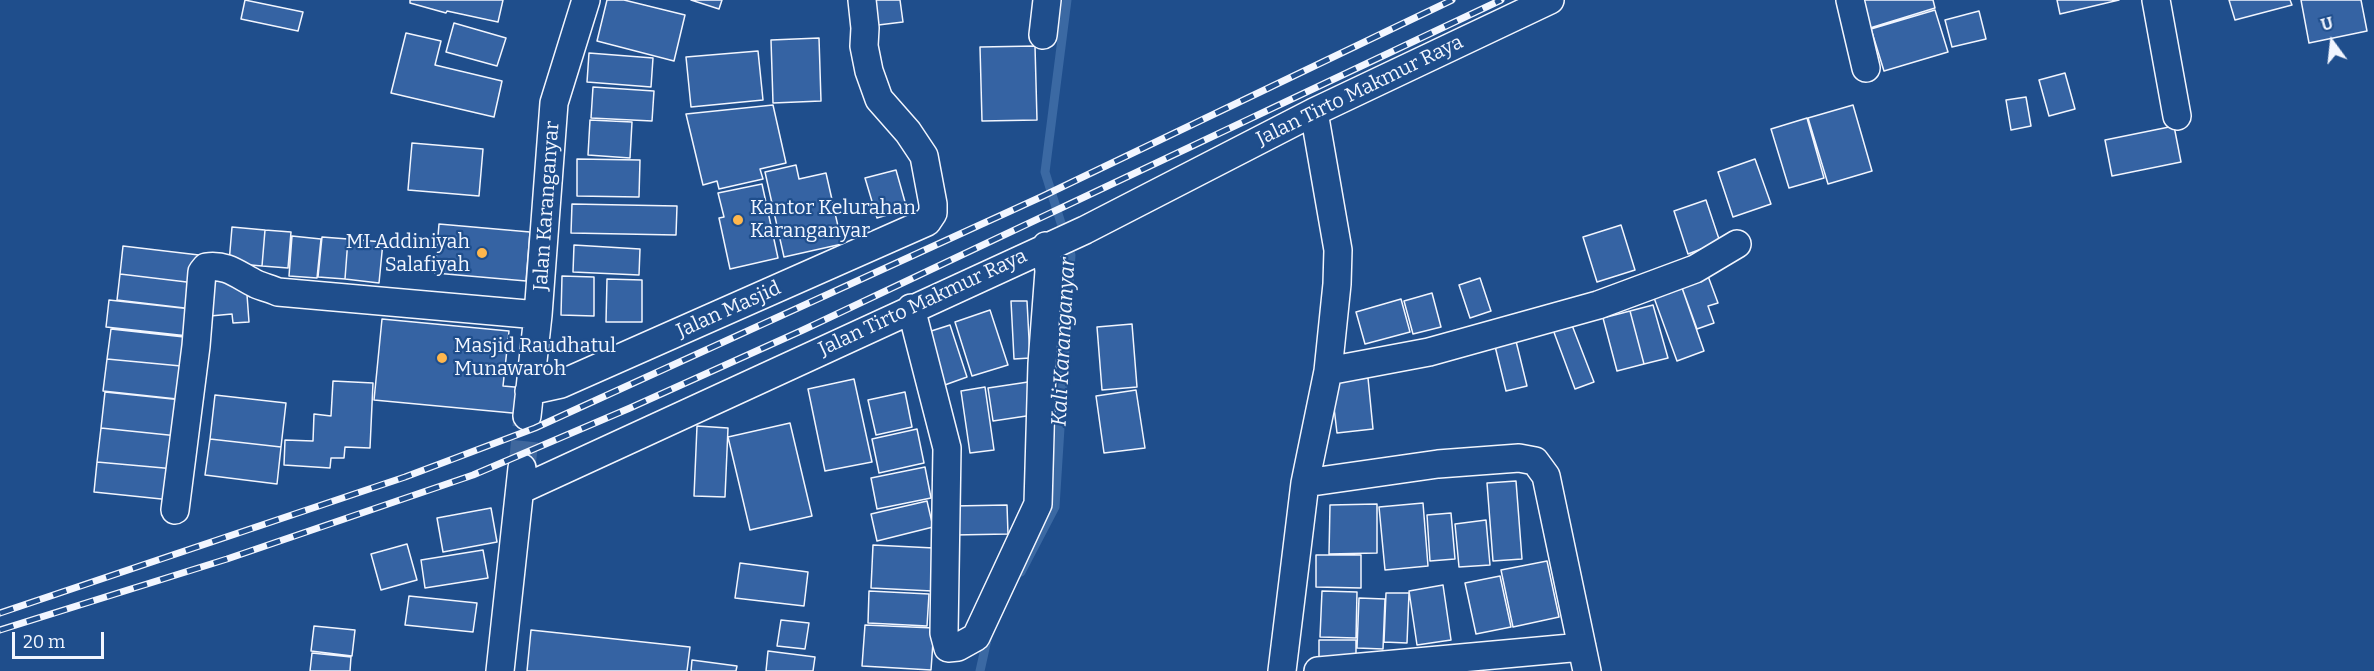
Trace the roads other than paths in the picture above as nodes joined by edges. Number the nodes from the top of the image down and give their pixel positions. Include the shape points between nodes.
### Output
1 (586, 0) edge
2 (862, 0) edge
3 (1047, 0) edge
4 (1550, 0) edge
5 (1850, 0) edge
6 (2156, 0) edge
7 (1043, 35) dead end
8 (1866, 68) dead end
9 (1314, 112) junction
10 (2177, 116) dead end
11 (1050, 244) junction
12 (1737, 244) dead end
13 (911, 308) junction
14 (538, 315) junction
15 (1328, 371) junction
16 (528, 403) joint
17 (1305, 483) junction
18 (175, 510) dead end
19 (1585, 659) edge
20 (500, 671) edge
21 (1282, 671) edge
22 (1318, 671) edge

1 - 14 street, Jalan Karanganyar via 554,103
2 - 16 street, Jalan Masjid via 868,71 879,99 924,156 933,204 927,222 561,384
3 - 7 street
4 - 9 street, Jalan Tirto Makmur Raya
5 - 8 street
6 - 10 street
9 - 11 street, Jalan Tirto Makmur Raya via 1085,230
9 - 15 street via 1338,250
11 - 13 street, Jalan Tirto Makmur Raya
11 - 13 street via 1038,504 976,638 958,647 948,648 944,633 947,448
12 - 15 street via 1695,269 1598,305 1429,352
13 - 20 street, Jalan Tirto Makmur Raya via 521,479
14 - 16 street, Jalan Karanganyar
14 - 18 street via 278,292 233,269 206,267 202,272
15 - 17 street
17 - 19 street via 1438,464 1519,458 1535,461 1546,476
17 - 21 street
19 - 22 street

